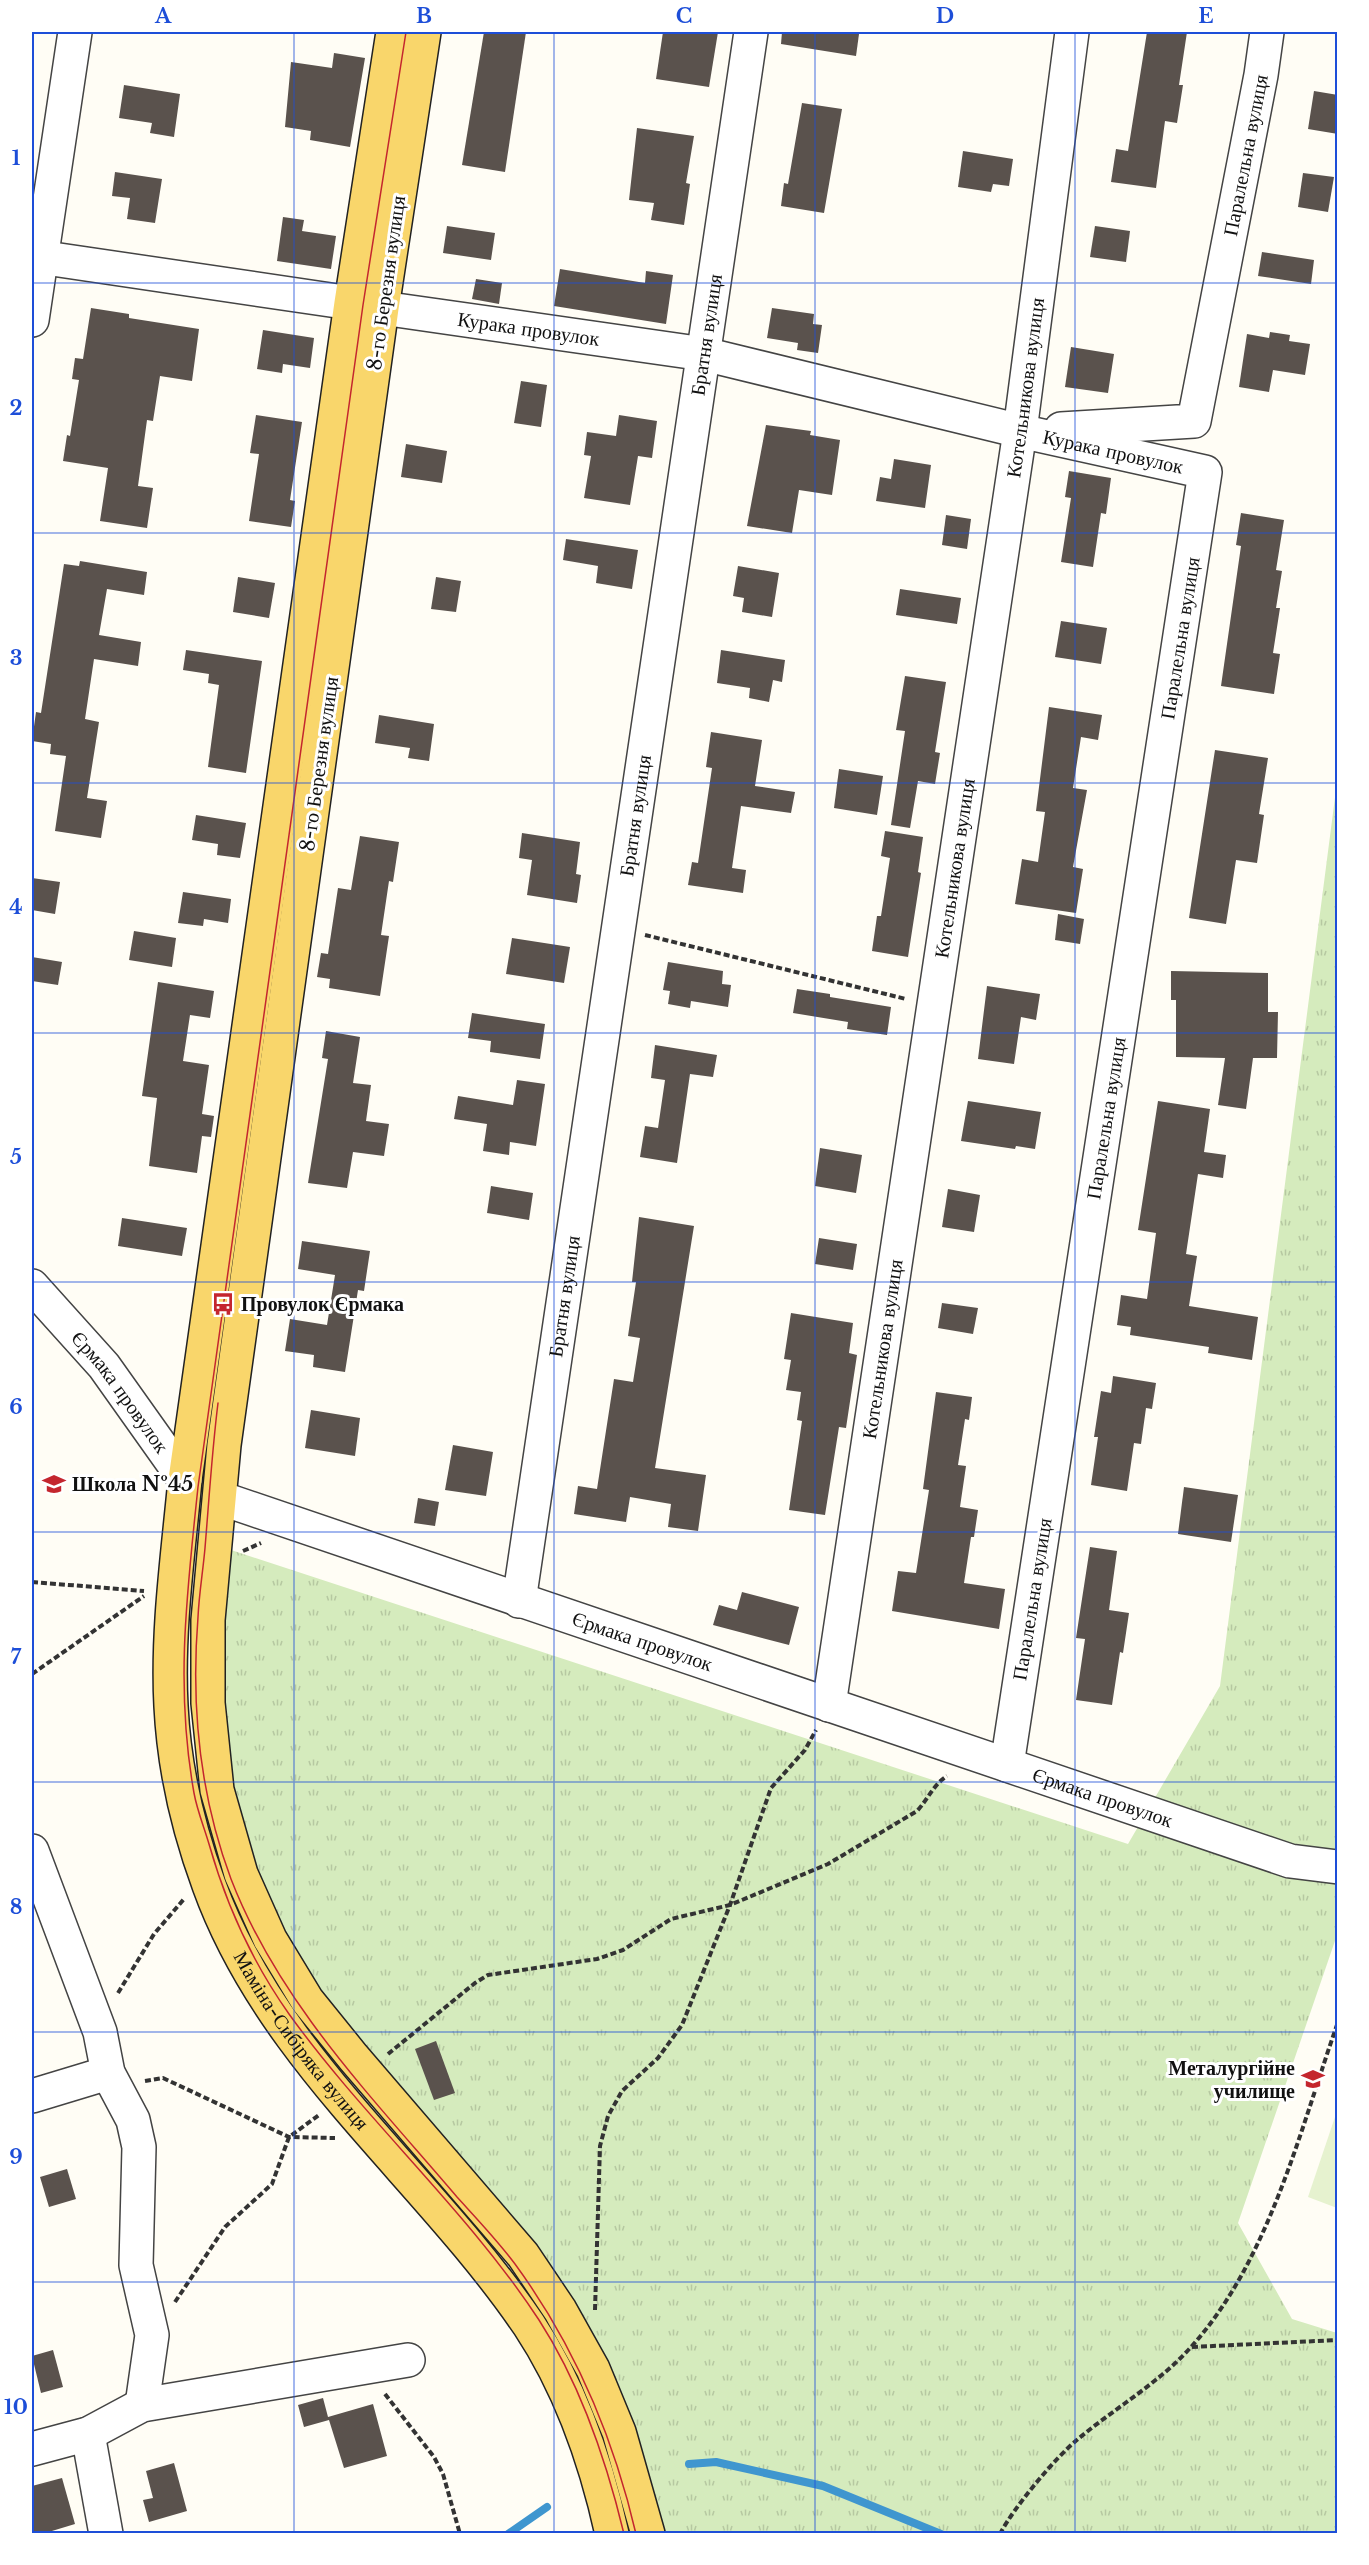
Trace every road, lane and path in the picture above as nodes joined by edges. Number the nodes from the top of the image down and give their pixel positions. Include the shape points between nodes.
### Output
1 (75, 32) edge
2 (393, 32) edge
3 (424, 32) edge
4 (752, 32) edge
5 (1072, 32) edge
6 (1267, 32) edge
7 (36, 257) edge
8 (367, 305) junction
9 (32, 320) edge
10 (704, 354) junction
11 (1194, 421) joint
12 (1020, 431) junction
13 (1205, 472) joint
14 (618, 929) junction
15 (934, 1006) junction
16 (32, 1286) edge
17 (185, 1480) junction
18 (220, 1498) junction
19 (32, 1582) edge
20 (519, 1601) junction
21 (32, 1674) edge
22 (829, 1705) junction
23 (992, 1760) junction
24 (32, 1851) edge
25 (1338, 1866) edge
26 (190, 1892) dead end
27 (730, 1905) junction
28 (1338, 2022) edge
29 (100, 2032) junction
30 (366, 2072) junction
31 (108, 2073) junction
32 (32, 2096) edge
33 (341, 2099) junction
34 (289, 2137) junction
35 (595, 2310) dead end
36 (152, 2335) junction
37 (1338, 2340) edge
38 (1191, 2347) junction
39 (408, 2360) dead end
40 (364, 2367) junction
41 (142, 2405) junction
42 (88, 2434) junction
43 (32, 2449) edge
44 (106, 2534) edge
45 (460, 2534) edge
46 (612, 2534) edge
47 (648, 2534) edge
48 (1000, 2534) edge

1 - 7 street
2 - 8 main road, 8-го Березня вулиця
3 - 8 main road, 8-го Березня вулиця
4 - 10 street, Братня вулиця
5 - 12 street, Котельникова вулиця
6 - 11 street, Паралельна вулиця
7 - 8 street, Курака провулок
7 - 9 street
8 - 10 street, Курака провулок
8 - 17 main road, 8-го Березня вулиця
8 - 18 main road, 8-го Березня вулиця
10 - 12 street, Курака провулок
10 - 14 street, Братня вулиця
11 - 12 street, Курака провулок
12 - 13 street, Курака провулок
12 - 15 street, Котельникова вулиця
13 - 23 street, Паралельна вулиця
14 - 15 path
14 - 20 street, Братня вулиця
15 - 22 street, Котельникова вулиця
16 - 17 street, Єрмака провулок via 104,1366
17 - 18 main road, Єрмака провулок
17 - 33 main road, Маміна-Сибіряка вулиця via 172,1614 171,1706 183,1797 209,1886 240,1954 279,2019
18 - 20 street, Єрмака провулок
18 - 30 main road, Маміна-Сибіряка вулиця via 206,1649 217,1790 241,1874 270,1939 307,2000
19 - 21 path via 151,1592
20 - 22 street, Єрмака провулок
22 - 23 street, Єрмака провулок
22 - 27 path via 805,1750 771,1788
23 - 25 street, Єрмака провулок via 1290,1861
23 - 27 path via 937,1783 917,1810 828,1864
24 - 29 street
26 - 29 path via 154,1934 123,1981
27 - 30 path via 671,1919 623,1950 597,1959 488,1975
27 - 35 path via 681,2025 658,2058 622,2091 608,2116 600,2146
28 - 38 path via 1280,2189 1257,2241 1234,2287
29 - 31 street
30 - 47 main road, Маміна-Сибіряка вулиця via 523,2255 560,2310 593,2369 619,2432
31 - 32 street
31 - 34 path via 137,2082 163,2078
31 - 36 street via 133,2120 139,2147 136,2265
33 - 34 path
33 - 46 main road, Маміна-Сибіряка вулиця via 494,2276 531,2328 562,2384 587,2444
34 - 36 path via 272,2184 225,2227
36 - 41 street
37 - 38 path
38 - 48 path via 1172,2367 1075,2440 1032,2488
39 - 40 street
40 - 41 street
40 - 45 path via 434,2457 443,2474
41 - 42 street
42 - 43 street
42 - 44 street

